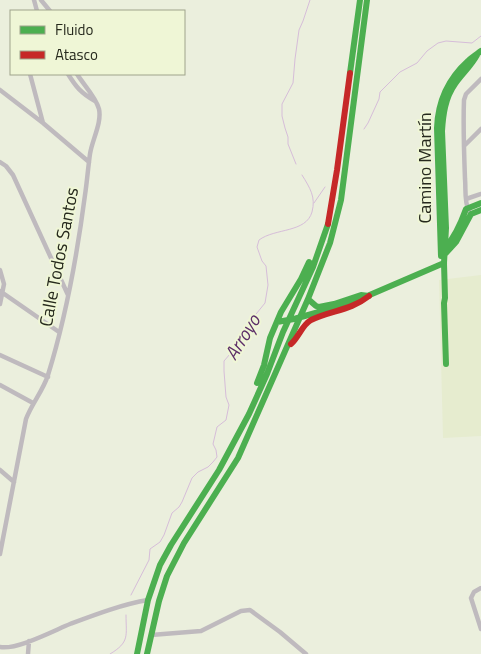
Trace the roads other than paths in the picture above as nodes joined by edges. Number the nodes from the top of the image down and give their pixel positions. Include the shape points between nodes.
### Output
1 (41, 0) edge
2 (360, 0) edge
3 (368, 0) edge
4 (49, 10) edge
5 (479, 53) edge
6 (30, 75) edge
7 (69, 75) edge
8 (78, 75) edge
9 (481, 79) edge
10 (0, 90) edge
11 (96, 102) junction
12 (43, 124) junction
13 (481, 130) edge
14 (464, 146) junction
15 (0, 162) edge
16 (89, 162) junction
17 (481, 194) edge
18 (466, 199) junction
19 (481, 203) edge
20 (481, 210) edge
21 (469, 211) junction
22 (322, 241) junction
23 (443, 252) junction
24 (442, 264) junction
25 (0, 270) edge
26 (1, 292) edge
27 (68, 295) junction
28 (369, 296) junction
29 (308, 299) junction
30 (0, 304) edge
31 (280, 322) junction
32 (59, 332) junction
33 (288, 346) junction
34 (0, 354) edge
35 (446, 364) dead end
36 (48, 377) junction
37 (0, 385) edge
38 (33, 403) junction
39 (249, 414) junction
40 (0, 470) edge
41 (14, 482) junction
42 (0, 554) edge
43 (481, 588) edge
44 (148, 600) junction
45 (481, 629) edge
46 (151, 635) junction
47 (29, 641) junction
48 (0, 646) edge
49 (28, 654) edge
50 (137, 654) edge
51 (147, 654) edge
52 (306, 654) edge

1 - 4 street
2 - 22 main road via 337,170
3 - 29 main road via 341,200 330,243
5 - 23 main road, Camino Martín via 448,85 438,109
6 - 12 street
7 - 11 street via 85,96
8 - 11 street
9 - 14 street via 464,96
10 - 12 street
11 - 16 street, Calle Todos Santos via 100,112
12 - 16 street
13 - 14 street
14 - 18 street
15 - 27 street via 12,175
16 - 27 street, Calle Todos Santos
17 - 18 street
18 - 21 street
19 - 21 main road
20 - 21 main road
21 - 23 main road via 456,242
22 - 31 main road via 281,312
22 - 39 main road
23 - 24 main road, Camino Martín
24 - 28 main road
24 - 35 main road, Camino Martín
25 - 26 street via 4,284
26 - 30 street
26 - 32 street
27 - 32 street, Calle Todos Santos
28 - 29 main road via 361,295 319,308
28 - 31 main road
28 - 33 main road via 360,304 311,320
29 - 33 main road
31 - 39 main road via 270,338
32 - 36 street, Calle Todos Santos
33 - 46 main road via 236,462 174,560 160,595
34 - 36 street
36 - 38 street, Calle Todos Santos
37 - 38 street
38 - 41 street, Calle Todos Santos via 26,419
39 - 44 main road via 219,470 160,565
40 - 41 street
41 - 42 street, Calle Todos Santos
43 - 45 street via 471,595
44 - 47 street via 102,613
44 - 50 main road
46 - 51 main road
46 - 52 street via 201,631 241,611 250,610
47 - 48 street via 11,647
47 - 49 street

